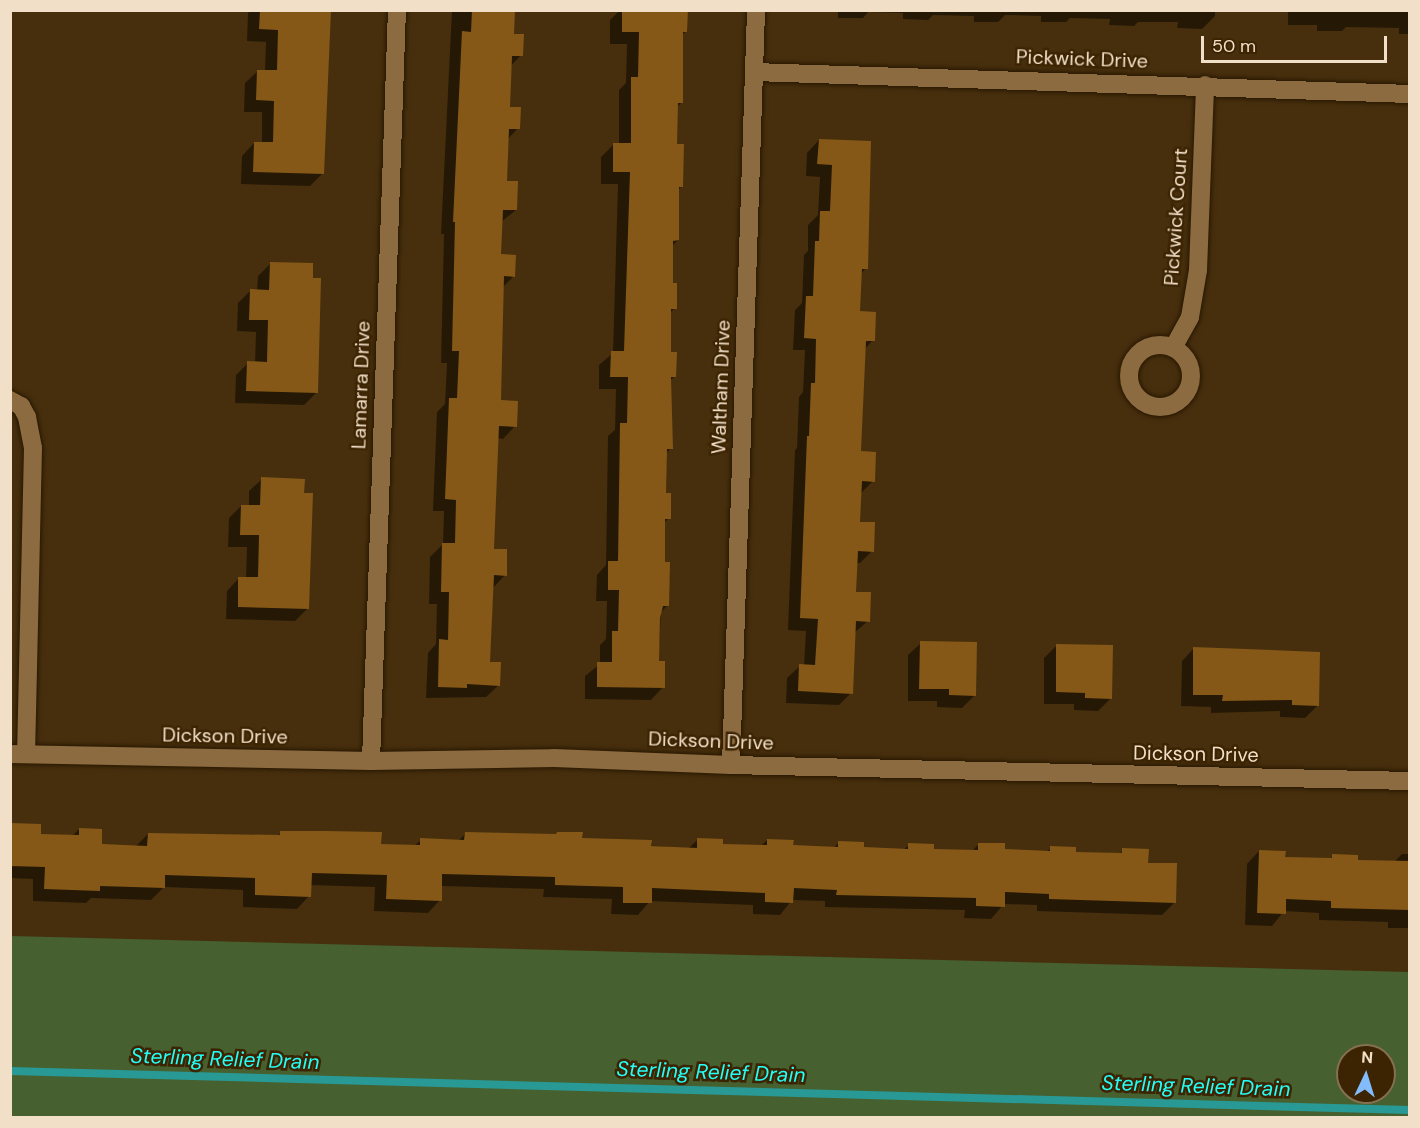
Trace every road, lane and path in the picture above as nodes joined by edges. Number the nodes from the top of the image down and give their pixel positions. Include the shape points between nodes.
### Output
1 (397, 10) edge
2 (756, 10) edge
3 (753, 72) junction
4 (1205, 85) junction
5 (1410, 94) edge
6 (1173, 348) dead end
7 (16, 403) edge
8 (18, 754) edge
9 (371, 761) junction
10 (731, 765) junction
11 (1410, 781) edge

1 - 9 street, Lamarra Drive
2 - 3 street, Waltham Drive
3 - 4 street, Pickwick Drive
3 - 10 street, Waltham Drive
4 - 5 street, Pickwick Drive
4 - 6 street, Pickwick Court via 1198,270 1190,317
7 - 8 street via 31,427 33,448
8 - 9 street, Dickson Drive
9 - 10 street, Dickson Drive via 554,758
10 - 11 street, Dickson Drive

